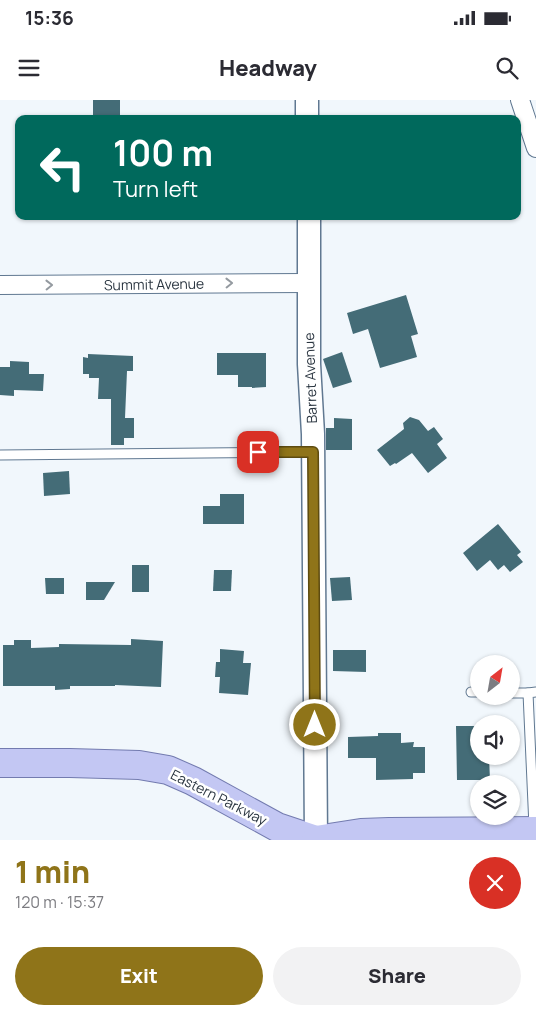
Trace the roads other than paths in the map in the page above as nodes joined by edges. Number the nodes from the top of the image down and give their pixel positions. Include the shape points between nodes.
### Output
1 (307, 100) edge
2 (520, 100) edge
3 (307, 115) edge
4 (536, 148) edge
5 (308, 220) edge
6 (308, 283) junction
7 (0, 285) edge
8 (313, 452) junction
9 (0, 455) edge
10 (532, 692) edge
11 (0, 763) edge
12 (535, 799) edge
13 (535, 831) edge
14 (316, 840) edge

1 - 3 street
2 - 4 street
5 - 6 street, Barret Avenue
7 -> 6 street, Summit Avenue
6 - 8 street, Barret Avenue
8 - 9 lane
8 - 14 street, Barret Avenue
10 - 12 lane
11 - 14 main road, Eastern Parkway via 70,763 168,770 277,827
12 - 13 lane
13 - 14 main road, Eastern Parkway via 389,832

